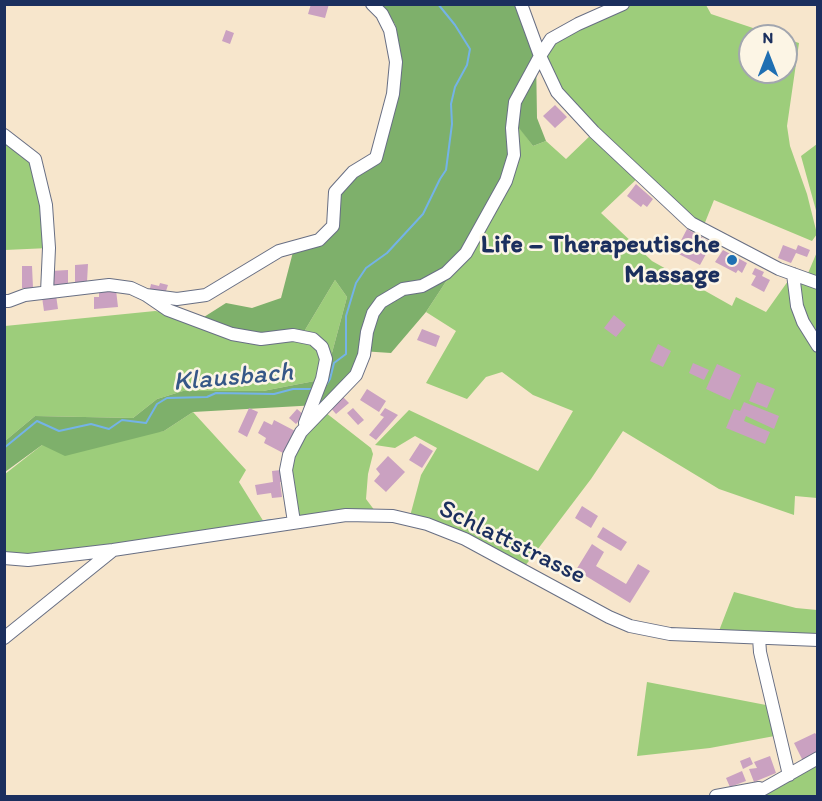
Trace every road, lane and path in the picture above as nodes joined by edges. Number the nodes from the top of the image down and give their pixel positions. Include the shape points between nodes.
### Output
1 (372, 4) edge
2 (521, 4) edge
3 (623, 4) edge
4 (540, 56) junction
5 (4, 135) edge
6 (793, 274) junction
7 (818, 283) edge
8 (47, 292) junction
9 (146, 295) junction
10 (4, 300) edge
11 (818, 346) edge
12 (301, 432) junction
13 (294, 522) junction
14 (112, 550) junction
15 (4, 558) edge
16 (4, 638) edge
17 (759, 638) junction
18 (818, 640) edge
19 (818, 758) edge
20 (789, 775) junction
21 (769, 787) junction
22 (716, 796) edge
23 (751, 796) edge

1 - 9 street via 390,30 396,62 393,94 376,158 353,172 335,192 333,226 319,240 279,250 206,295 177,299
2 - 4 street
3 - 4 street via 551,39
4 - 6 street via 557,92 691,224
4 - 12 street via 514,102 514,156 506,181 466,253 446,273 381,302 373,313 356,375
5 - 8 street via 35,159 46,205
6 - 7 street
6 - 11 street via 797,306
8 - 9 street via 109,285
8 - 10 street
9 - 12 street via 168,310 232,334 261,339 293,335 313,339 326,359
12 - 13 street via 286,470
13 - 14 street, Schlattstrasse
13 - 17 street, Schlattstrasse via 362,514 428,524 465,539 630,626 670,634
14 - 15 street, Schlattstrasse via 28,560
14 - 16 street
17 - 18 street, Schlattstrasse
17 - 20 street
19 - 20 street
20 - 21 street
21 - 22 street
21 - 23 street

